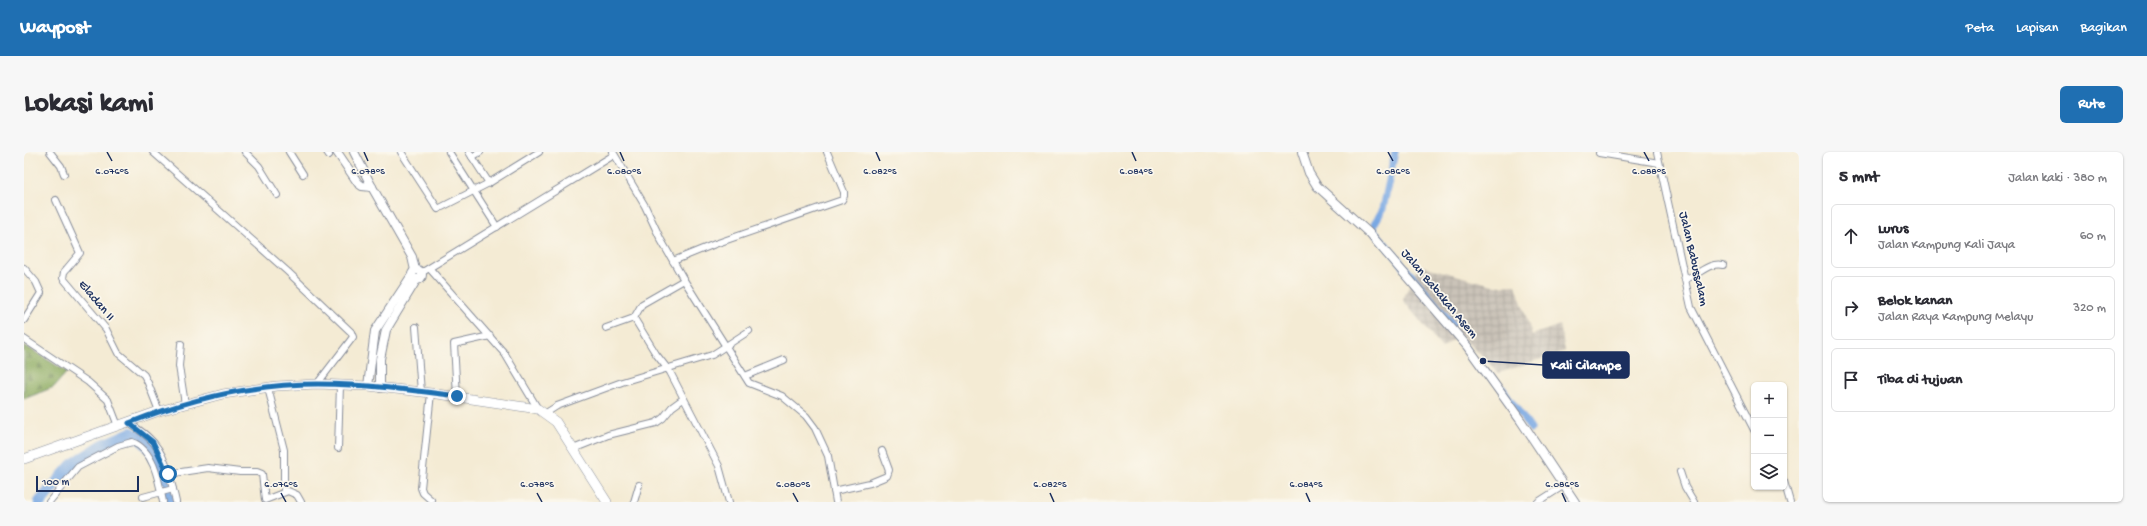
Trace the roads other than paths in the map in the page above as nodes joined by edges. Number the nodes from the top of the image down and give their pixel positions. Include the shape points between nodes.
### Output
1 (50, 152) edge
2 (153, 152) edge
3 (245, 152) edge
4 (288, 152) edge
5 (338, 152) edge
6 (354, 152) edge
7 (402, 152) edge
8 (450, 152) edge
9 (480, 152) edge
10 (539, 152) edge
11 (827, 152) edge
12 (1302, 152) edge
13 (1657, 152) edge
14 (613, 153) edge
15 (1599, 153) edge
16 (470, 155) edge
17 (1659, 163) junction
18 (64, 174) dead end
19 (303, 174) dead end
20 (489, 182) junction
21 (372, 187) junction
22 (474, 190) junction
23 (277, 195) dead end
24 (56, 200) dead end
25 (498, 227) junction
26 (673, 261) junction
27 (1724, 265) dead end
28 (24, 268) edge
29 (430, 269) junction
30 (416, 274) junction
31 (684, 280) junction
32 (1686, 280) junction
33 (634, 318) junction
34 (24, 320) edge
35 (416, 327) dead end
36 (606, 328) dead end
37 (749, 331) dead end
38 (490, 336) junction
39 (24, 339) edge
40 (181, 344) dead end
41 (726, 346) junction
42 (784, 360) dead end
43 (666, 369) junction
44 (745, 376) junction
45 (317, 384) junction
46 (340, 385) junction
47 (368, 386) junction
48 (268, 388) junction
49 (380, 388) junction
50 (426, 392) junction
51 (457, 396) junction
52 (683, 399) junction
53 (185, 404) junction
54 (159, 411) junction
55 (542, 411) junction
56 (129, 423) junction
57 (1751, 424) edge
58 (118, 426) junction
59 (338, 448) dead end
60 (573, 449) junction
61 (882, 451) dead end
62 (24, 459) edge
63 (1680, 472) dead end
64 (168, 474) junction
65 (639, 485) dead end
66 (1563, 486) junction
67 (1787, 490) edge
68 (166, 491) junction
69 (284, 492) junction
70 (834, 492) junction
71 (143, 497) dead end
72 (431, 500) dead end
73 (49, 502) edge
74 (163, 502) edge
75 (176, 502) edge
76 (301, 502) edge
77 (607, 502) edge
78 (634, 502) edge
79 (729, 502) edge
80 (836, 502) edge
81 (1538, 502) edge
82 (1575, 502) edge
83 (1694, 502) edge
84 (1790, 502) edge

1 - 18 street
2 - 45 street via 288,272 351,332 353,337
3 - 23 street via 259,166
4 - 19 street
5 - 21 street via 358,183
6 - 21 street
7 - 22 street via 438,209
8 - 22 street
9 - 16 street
10 - 20 street
11 - 26 street via 844,192 842,200
12 - 66 street, Jalan Babakan Asem via 1309,173 1317,186 1369,233 1468,346
13 - 17 street, Jalan Babussalam
14 - 25 street
14 - 26 street via 645,206
15 - 17 street
16 - 20 street
17 - 32 street, Jalan Babussalam
20 - 22 street
21 - 30 street via 412,257
22 - 25 street
24 - 54 street, Eladan II via 80,253 64,272 63,278 106,329 118,353 144,375
25 - 29 street
26 - 31 street
27 - 32 street via 1711,265
28 - 34 street via 36,282 41,293
29 - 30 street
29 - 38 street
30 - 47 street via 375,331
30 - 49 street via 386,330 380,359
31 - 33 street via 642,304
31 - 41 street
32 - 57 street, Jalan Babussalam via 1694,315
33 - 36 street
33 - 43 street
35 - 50 street
37 - 41 street
38 - 51 street via 454,344
38 - 55 street via 505,354
39 - 58 street via 88,382 108,400
40 - 53 street via 179,366
41 - 43 street via 712,355
41 - 44 street
42 - 44 street
43 - 52 street
43 - 55 street
44 - 70 street via 752,384 782,396 816,428 828,456
45 - 46 main road
45 - 48 main road
46 - 47 main road
46 - 59 street
47 - 49 main road
48 - 53 main road via 223,394
48 - 69 street via 284,450
49 - 50 main road
50 - 51 main road
50 - 72 street via 422,488
51 - 55 main road
52 - 60 street via 656,423 608,435
52 - 79 street via 719,466
53 - 54 main road
54 - 56 main road
55 - 60 main road via 556,422
56 - 58 main road
56 - 64 street via 153,442
58 - 62 main road
60 - 77 main road
61 - 70 street via 889,470 887,476
63 - 83 street
64 - 68 street
64 - 69 street via 208,468 257,472 262,474 262,490 266,501
65 - 78 street
66 - 81 street
66 - 82 street, Jalan Babakan Asem
67 - 84 street
68 - 71 street
68 - 73 street via 147,452 129,442 78,467
68 - 74 street
68 - 75 street
69 - 76 street via 293,493
70 - 80 street

